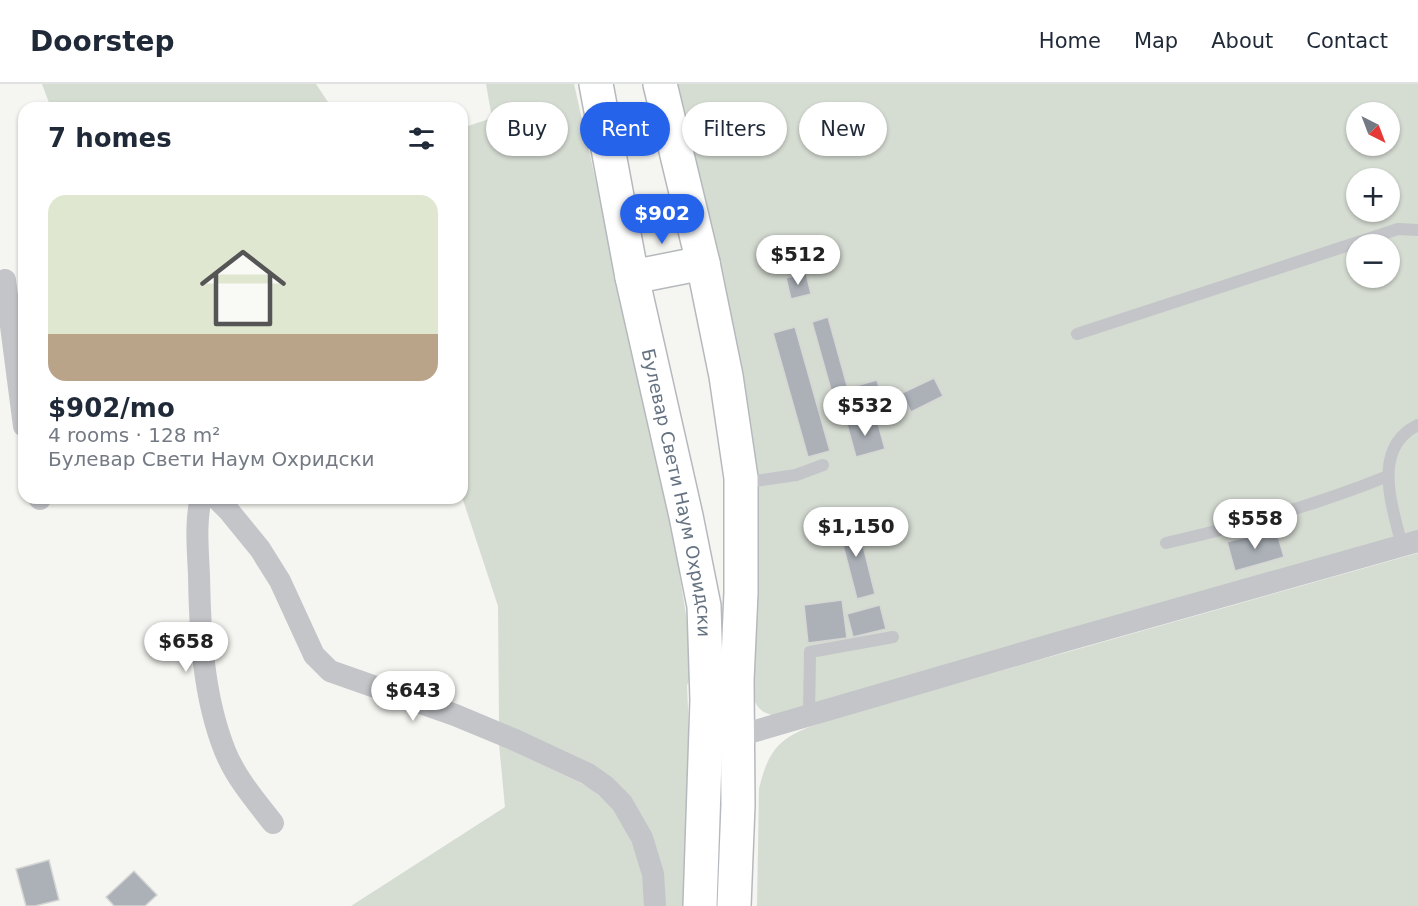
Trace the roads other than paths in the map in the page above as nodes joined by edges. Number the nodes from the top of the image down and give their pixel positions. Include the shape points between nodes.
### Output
1 (596, 84) edge
2 (660, 84) edge
3 (1418, 230) edge
4 (703, 262) junction
5 (632, 277) junction
6 (10, 278) edge
7 (1077, 334) dead end
8 (18, 363) edge
9 (1418, 425) edge
10 (823, 465) dead end
11 (1388, 476) junction
12 (741, 483) junction
13 (200, 504) edge
14 (222, 504) edge
15 (1167, 543) dead end
16 (1410, 544) edge
17 (893, 637) dead end
18 (810, 716) junction
19 (738, 736) junction
20 (273, 823) dead end
21 (655, 906) edge
22 (700, 906) edge
23 (734, 906) edge

1 - 5 main road, Булевар Свети Наум Охридски
2 - 4 main road, Булевар Свети Наум Охридски
3 - 7 lane via 1398,229
4 - 5 main road
4 - 12 main road, Булевар Свети Наум Охридски via 726,376
5 - 22 main road, Булевар Свети Наум Охридски via 704,606 707,700
6 - 8 street
9 - 11 lane via 1397,442
10 - 12 lane via 796,474
11 - 15 lane via 1269,518
11 - 16 lane via 1389,490
12 - 19 main road, Булевар Свети Наум Охридски
13 - 20 street via 200,625 216,726 237,774
14 - 21 street via 265,556 314,655 330,671 515,740 588,774 604,786 622,803 642,838 653,874
16 - 18 street
17 - 18 lane via 810,652
18 - 19 street
19 - 23 main road, Булевар Свети Наум Охридски

